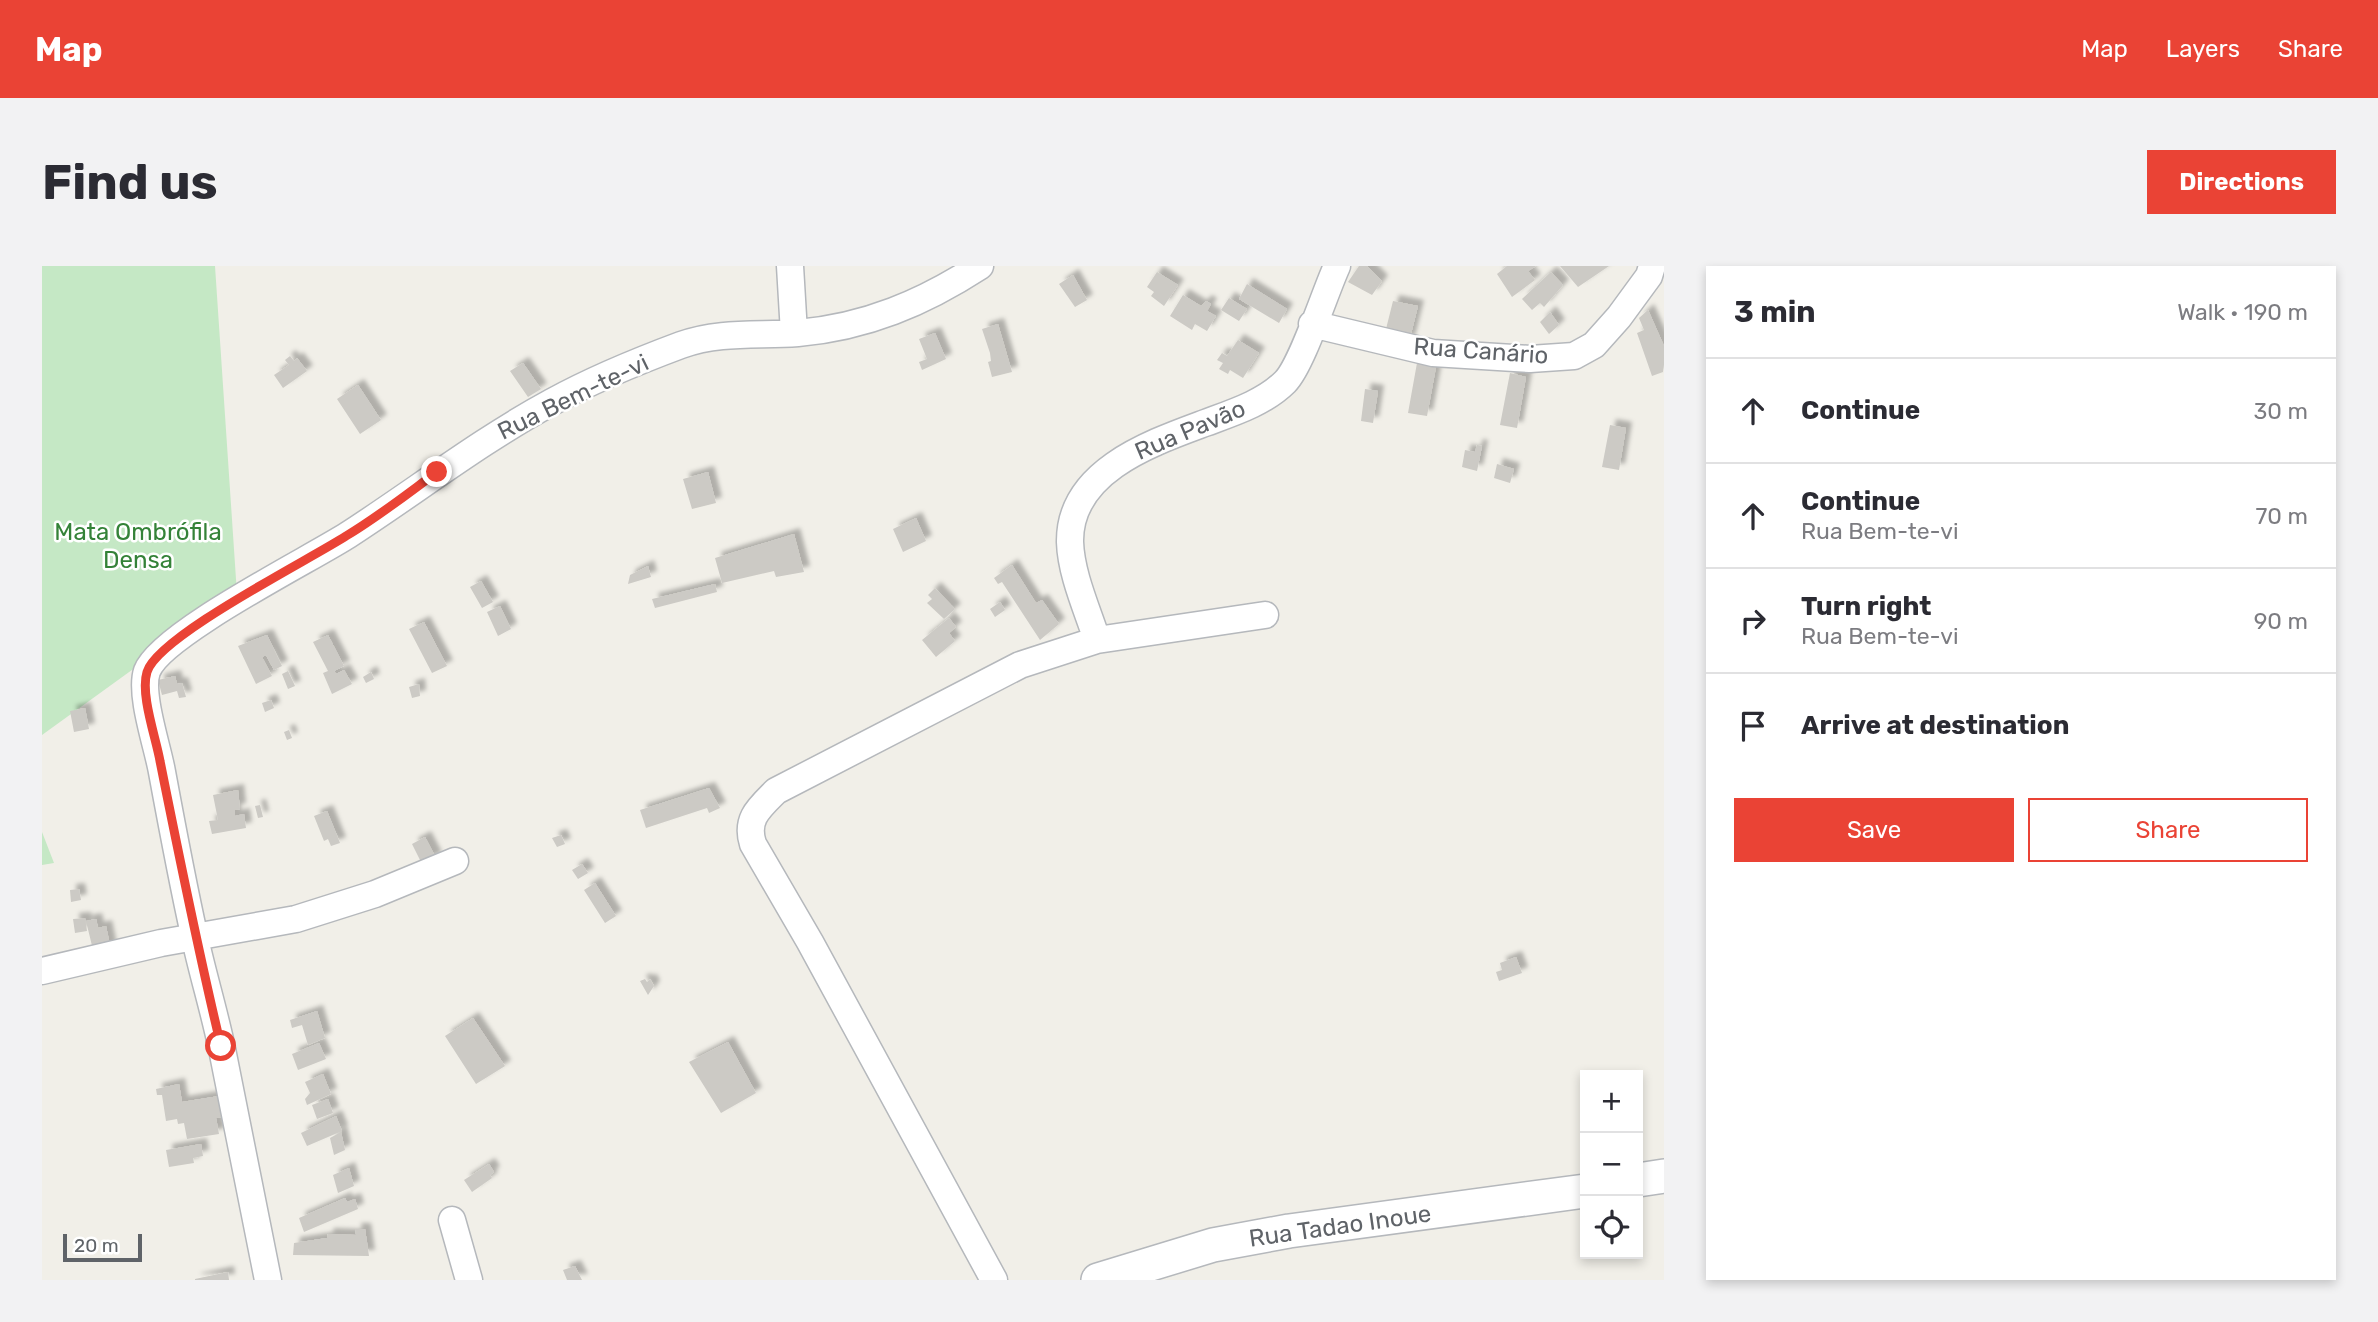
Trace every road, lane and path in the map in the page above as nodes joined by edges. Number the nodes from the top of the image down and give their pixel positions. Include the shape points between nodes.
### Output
1 (790, 266) edge
2 (980, 266) edge
3 (1337, 266) edge
4 (1652, 266) edge
5 (1312, 324) junction
6 (794, 333) junction
7 (1265, 615) dead end
8 (1097, 640) junction
9 (456, 861) dead end
10 (194, 937) junction
11 (42, 971) edge
12 (1664, 1175) edge
13 (1643, 1179) edge
14 (1580, 1192) edge
15 (452, 1220) dead end
16 (268, 1280) edge
17 (469, 1280) edge
18 (994, 1280) edge
19 (1098, 1280) edge

1 - 6 street
2 - 6 street, Rua Bem-te-vi via 937,295 887,315 846,327
3 - 5 street, Rua Pavão
4 - 5 street, Rua Canário via 1619,317 1594,345 1574,356 1530,359 1433,353
5 - 8 street, Rua Pavão via 1297,364 1273,392 1252,405 1147,444 1113,465 1090,489 1075,514 1070,542
6 - 10 street, Rua Bem-te-vi via 717,335 556,400 468,451 346,537 235,601 166,648 147,671 146,686
7 - 8 street
8 - 18 street via 1020,665 776,791 757,810 748,829
9 - 10 street via 296,919
10 - 11 street
10 - 16 street, Rua Bem-te-vi
12 - 13 street
14 - 19 street, Rua Tadao Inoue via 1225,1243
15 - 17 street

